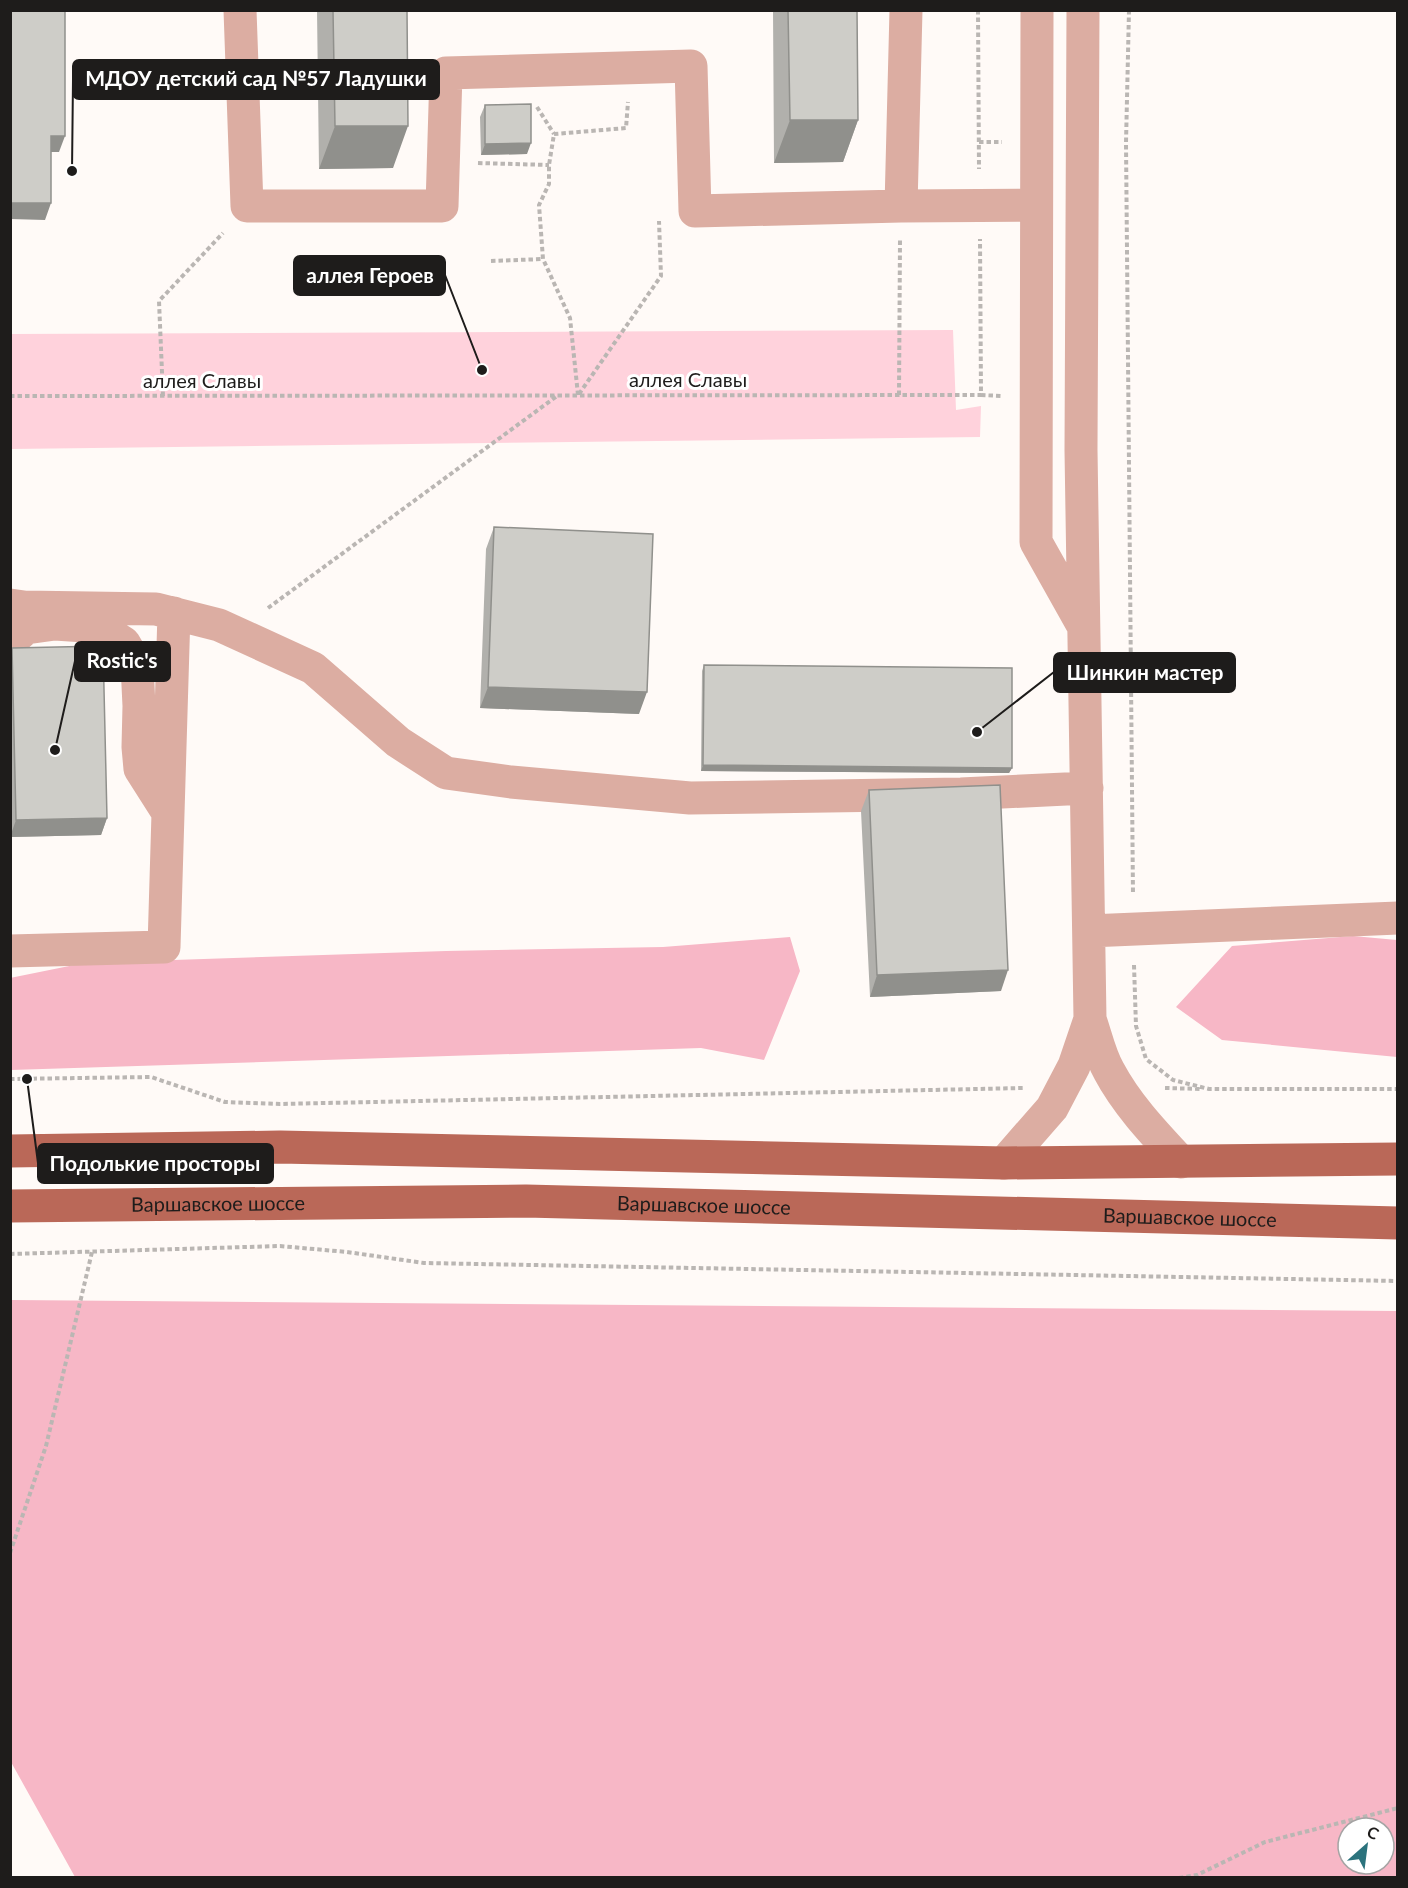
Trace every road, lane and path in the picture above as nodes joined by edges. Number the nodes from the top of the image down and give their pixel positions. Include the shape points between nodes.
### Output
1 (240, 10) edge
2 (906, 10) edge
3 (978, 10) edge
4 (1037, 10) edge
5 (1083, 10) edge
6 (1129, 10) edge
7 (630, 68) junction
8 (443, 162) junction
9 (549, 165) junction
10 (694, 183) junction
11 (1036, 205) junction
12 (248, 206) junction
13 (901, 206) junction
14 (979, 206) junction
15 (543, 259) junction
16 (491, 261) dead end
17 (557, 395) junction
18 (578, 395) junction
19 (899, 395) junction
20 (10, 396) edge
21 (163, 396) junction
22 (1036, 447) junction
23 (1081, 450) junction
24 (10, 605) edge
25 (174, 613) junction
26 (1084, 628) junction
27 (235, 633) junction
28 (10, 642) edge
29 (1087, 788) junction
30 (168, 813) junction
31 (1398, 918) edge
32 (1133, 930) junction
33 (1089, 932) junction
34 (10, 951) edge
35 (1090, 1018) junction
36 (10, 1079) edge
37 (1063, 1087) junction
38 (1398, 1089) edge
39 (10, 1150) edge
40 (1398, 1160) edge
41 (1181, 1162) junction
42 (1004, 1163) junction
43 (10, 1206) edge
44 (1398, 1223) edge
45 (92, 1252) junction
46 (10, 1254) edge
47 (1398, 1281) edge
48 (10, 1553) edge
49 (1398, 1808) edge
50 (1179, 1878) edge

1 - 12 street
2 - 13 street
3 - 14 path, аллея Славы
4 - 11 street
5 - 23 street
6 - 32 path via 1126,143
7 - 8 street via 446,73
7 - 9 path via 626,128 554,134
7 - 10 street via 691,66
8 - 9 path
8 - 12 street via 442,206
9 - 15 path via 549,184 539,205
10 - 13 street via 695,211
10 - 18 path via 658,203 661,276
11 - 14 street
11 - 22 street
12 - 21 path via 159,301
13 - 14 street
13 - 19 path
14 - 19 path, аллея Славы via 981,395
15 - 16 path
15 - 18 path via 570,318
17 - 18 path, аллея Славы
17 - 21 path, аллея Славы
17 - 27 path
18 - 19 path, аллея Славы
20 - 21 path, аллея Славы
22 - 23 street
22 - 26 street via 1036,542
23 - 26 street
24 - 25 street via 156,609
25 - 27 street
25 - 30 street
26 - 29 street
27 - 29 street via 313,668 398,742 446,773 690,798
28 - 30 street via 26,628 55,624 105,631 124,643 137,664 140,769
29 - 33 street
30 - 34 street via 164,947
31 - 32 street
32 - 33 street
32 - 38 path via 1136,1026 1146,1059 1173,1080 1209,1089
33 - 35 street
35 - 37 street
35 - 41 street via 1107,1069 1119,1088
36 - 37 path via 151,1077 225,1102 280,1104
37 - 42 street via 1052,1108
39 - 42 main road via 280,1148
40 - 41 main road
41 - 42 main road
43 - 44 main road, Варшавское шоссе via 526,1201
45 - 46 path
45 - 47 path via 280,1246 424,1263
45 - 48 path via 46,1446
49 - 50 path via 1265,1842 1197,1875

